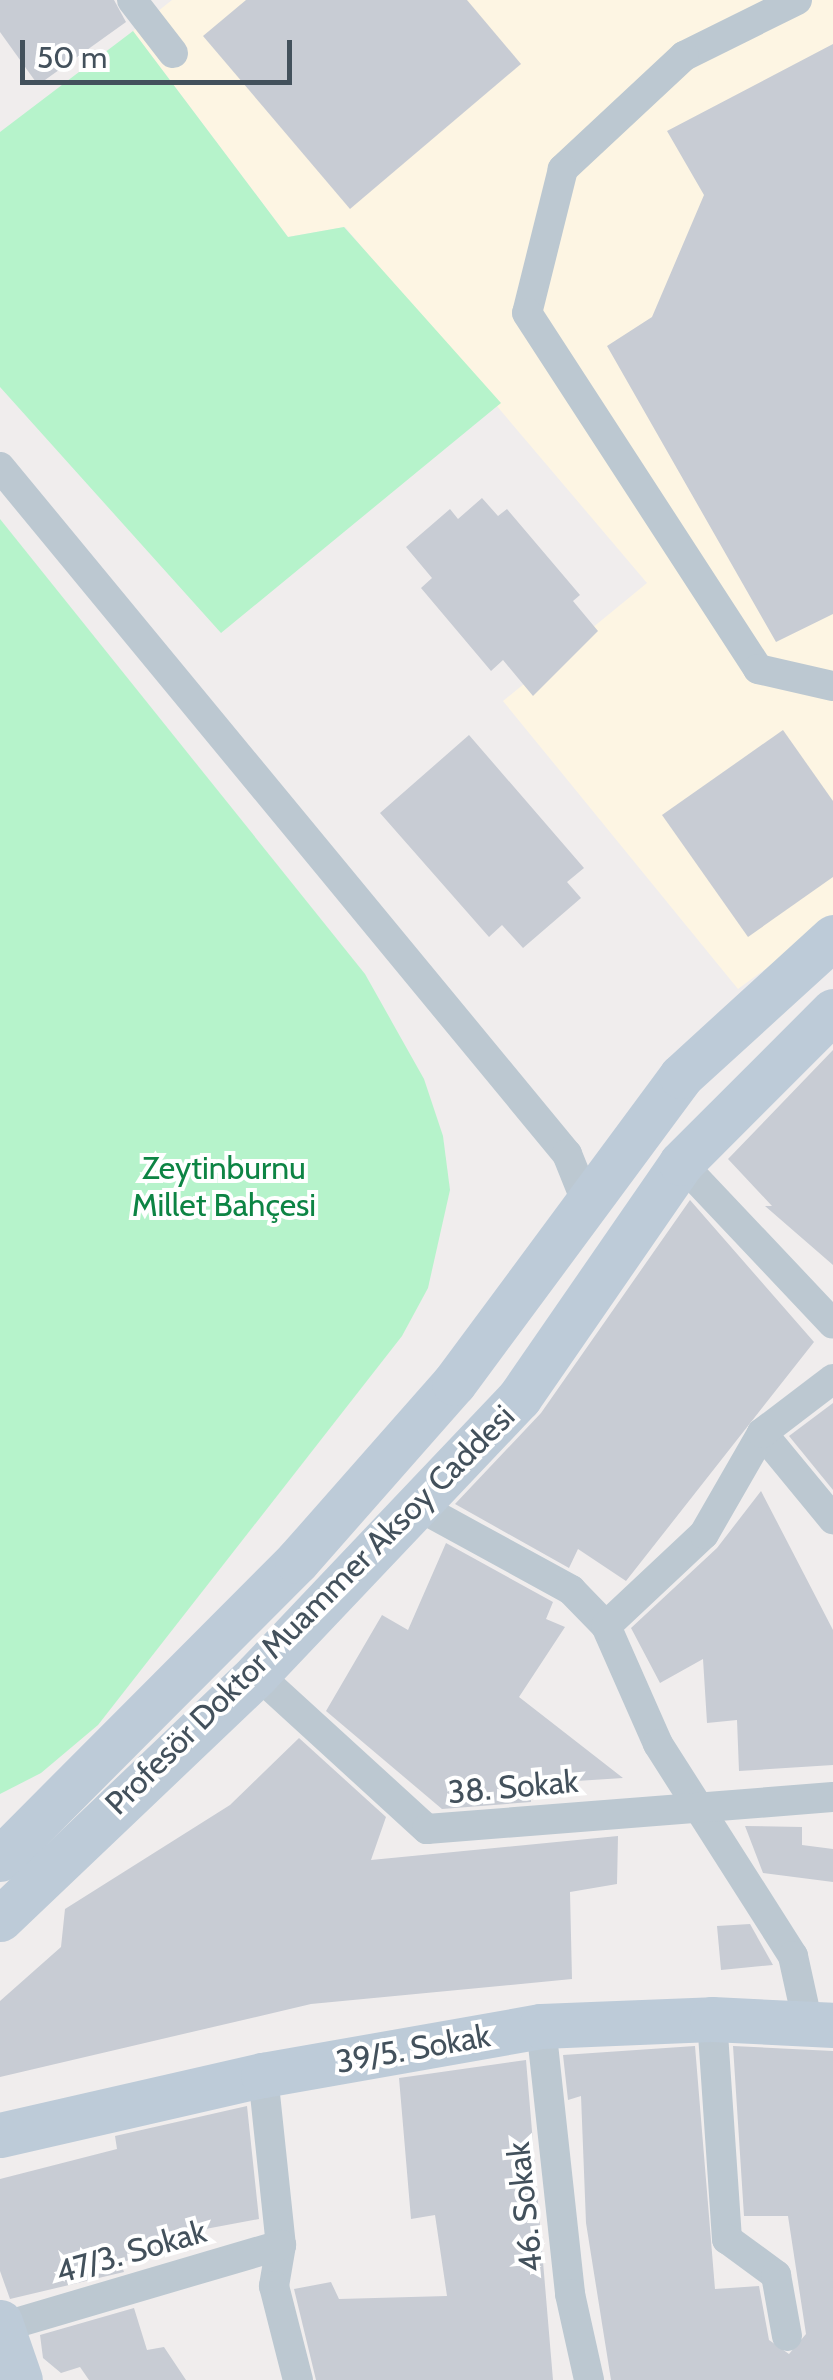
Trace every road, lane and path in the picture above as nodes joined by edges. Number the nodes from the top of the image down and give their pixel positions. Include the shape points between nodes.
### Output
1 (132, 0) edge
2 (797, 0) edge
3 (173, 52) dead end
4 (0, 466) edge
5 (833, 686) edge
6 (833, 937) edge
7 (830, 1020) edge
8 (681, 1163) junction
9 (586, 1200) junction
10 (833, 1324) edge
11 (833, 1379) edge
12 (762, 1433) junction
13 (416, 1505) junction
14 (833, 1519) edge
15 (606, 1626) junction
16 (257, 1674) junction
17 (833, 1797) edge
18 (696, 1806) junction
19 (5, 1850) edge
20 (0, 1919) edge
21 (712, 2019) junction
22 (820, 2025) edge
23 (540, 2026) junction
24 (263, 2075) junction
25 (0, 2135) edge
26 (281, 2244) junction
27 (1, 2324) edge
28 (787, 2336) dead end
29 (20, 2380) edge
30 (298, 2380) edge
31 (589, 2380) edge

1 - 3 street
2 - 5 street via 684,56 563,169 527,313 758,669
4 - 9 street via 568,1154
6 - 9 main road, Profesör Doktor Muammer Aksoy Caddesi via 682,1076
7 - 8 main road, Profesör Doktor Muammer Aksoy Caddesi
8 - 10 street
8 - 13 main road, Profesör Doktor Muammer Aksoy Caddesi via 519,1398
9 - 19 main road, Profesör Doktor Muammer Aksoy Caddesi via 454,1383 297,1561
11 - 12 street
12 - 14 street
12 - 15 street via 704,1534
13 - 15 street via 571,1590
13 - 16 main road, Profesör Doktor Muammer Aksoy Caddesi
15 - 18 street via 658,1744
16 - 18 street, 38. Sokak via 427,1829
16 - 20 main road, Profesör Doktor Muammer Aksoy Caddesi
17 - 18 street, 38. Sokak
18 - 22 street via 793,1956
21 - 22 main road, 39/5. Sokak
21 - 23 main road, 39/5. Sokak
21 - 28 street via 727,2239 776,2275
23 - 24 main road, 39/5. Sokak
23 - 31 street, 46. Sokak via 570,2294
24 - 25 main road, 39/5. Sokak
24 - 26 street
26 - 27 street, 47/3. Sokak
26 - 30 street via 274,2286
27 - 29 main road

